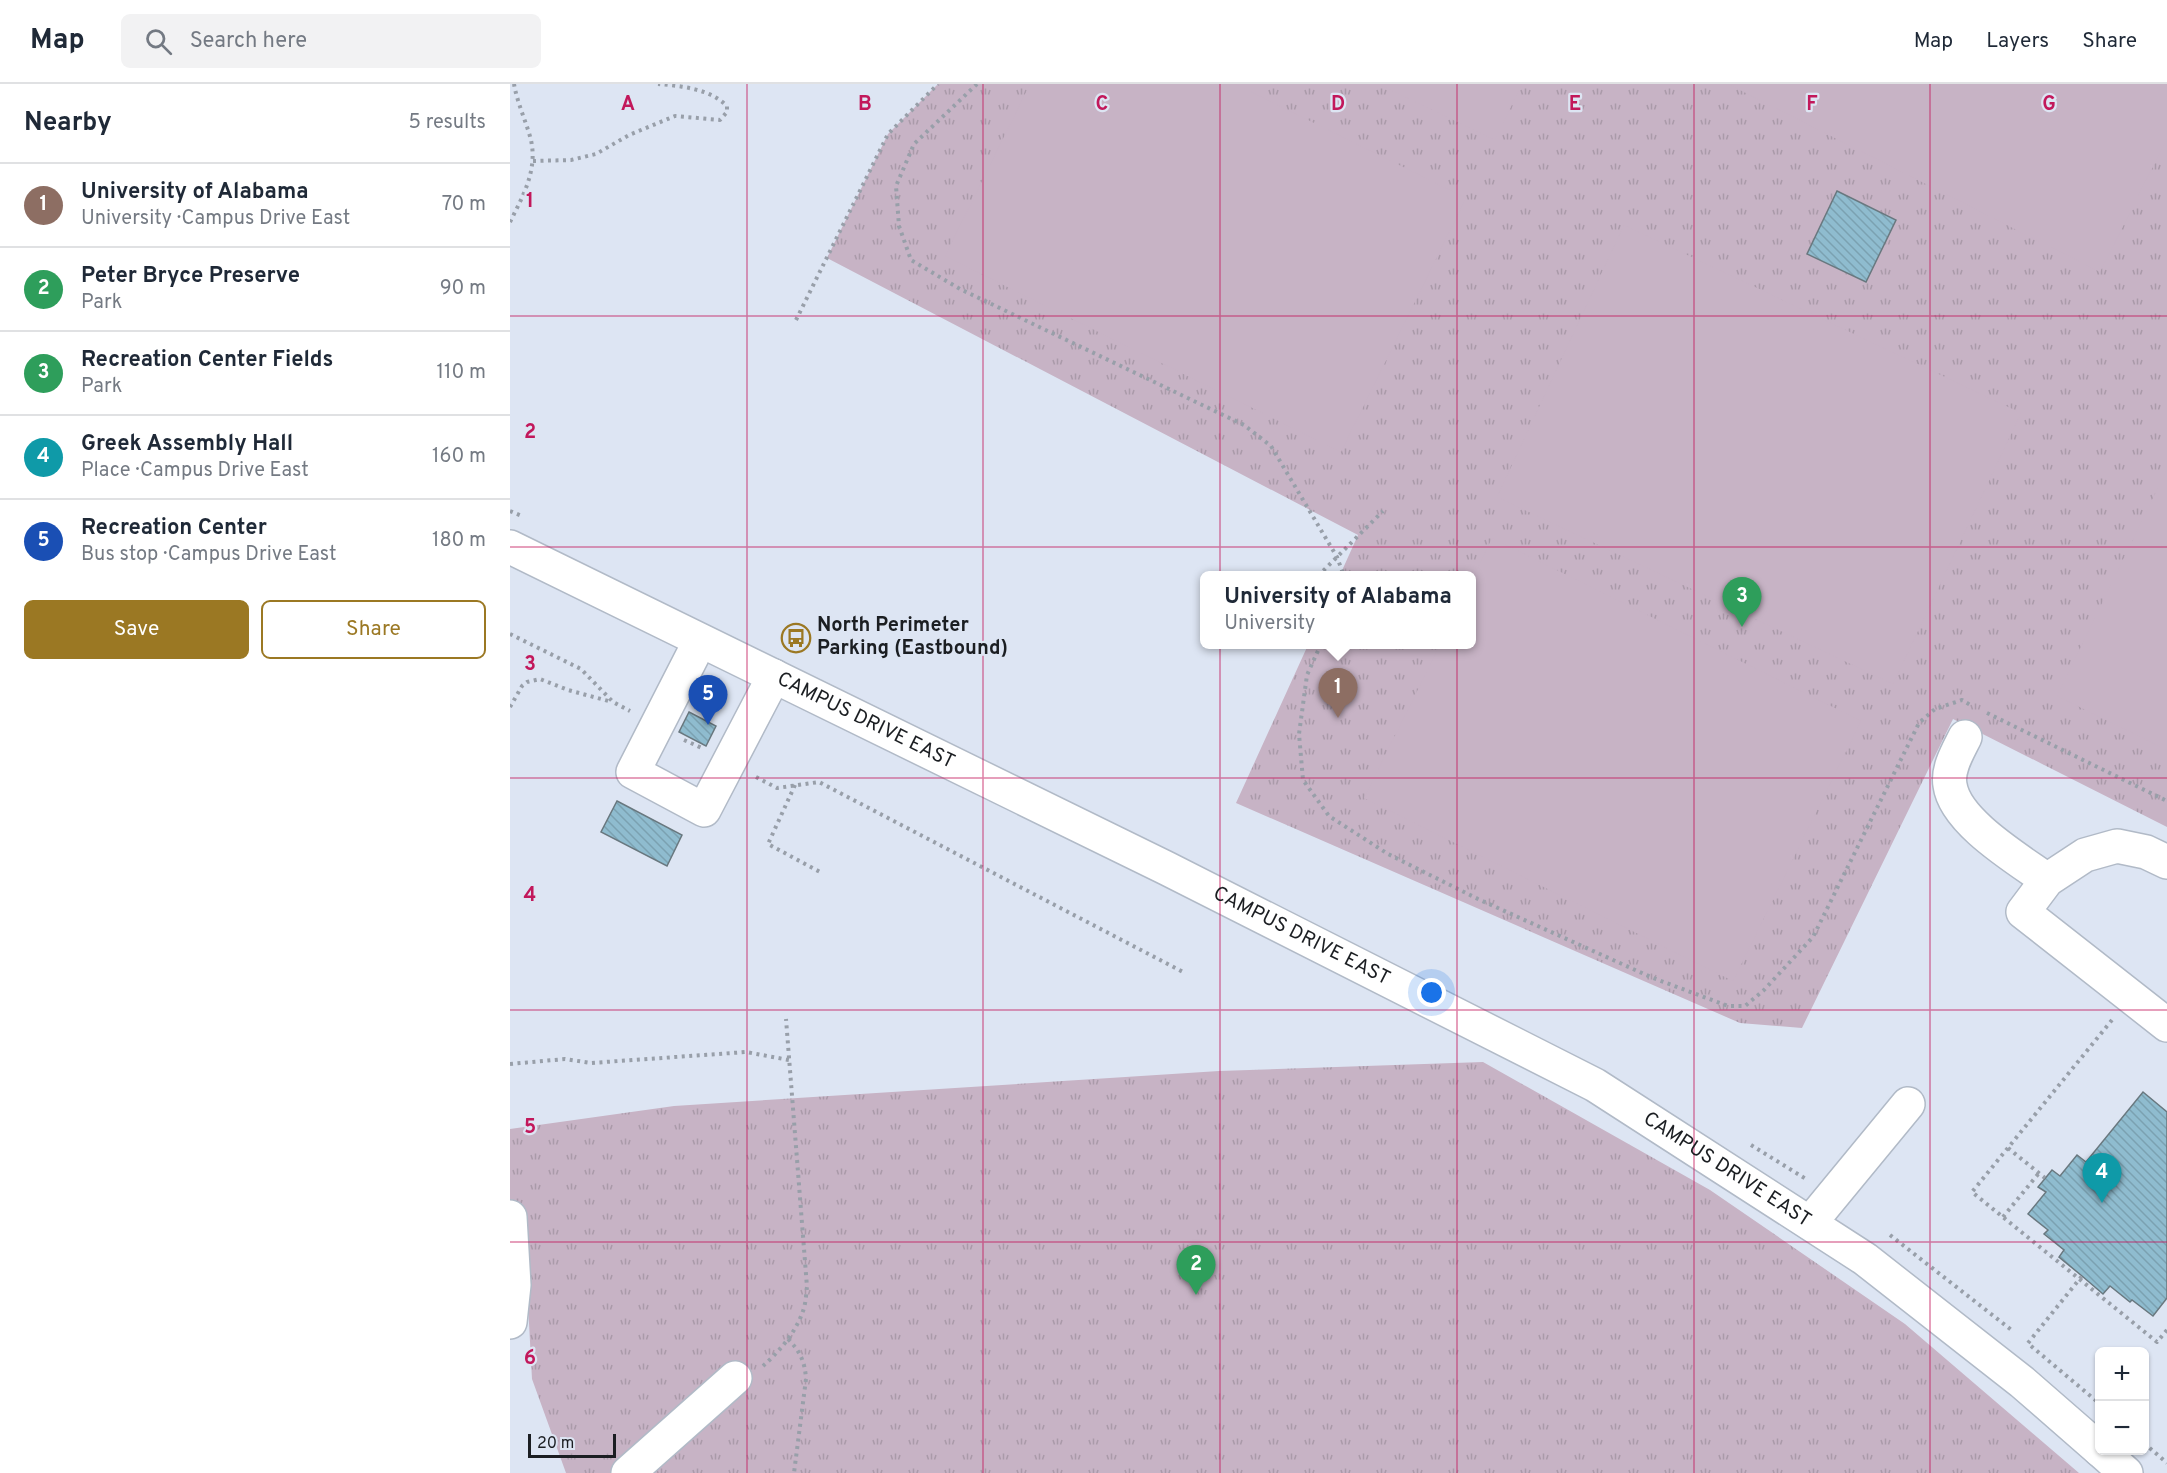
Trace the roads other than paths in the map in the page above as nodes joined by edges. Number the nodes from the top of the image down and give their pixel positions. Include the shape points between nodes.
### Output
1 (510, 548) edge
2 (700, 640) junction
3 (774, 676) junction
4 (1965, 737) dead end
5 (2167, 862) edge
6 (2047, 880) junction
7 (2167, 1025) edge
8 (1908, 1104) dead end
9 (510, 1217) edge
10 (1810, 1223) junction
11 (510, 1322) edge
12 (735, 1378) road end
13 (2095, 1446) edge
14 (2106, 1455) edge
15 (628, 1473) edge
16 (2126, 1473) edge

1 - 2 street, CAMPUS DRIVE EAST
2 - 3 street, CAMPUS DRIVE EAST
2 - 3 street via 633,772 704,810
3 - 10 street, CAMPUS DRIVE EAST via 1595,1084
4 - 6 street via 1954,760 1949,784 1958,808 1978,829
5 - 6 street via 2146,852 2116,846 2085,855
6 - 7 street via 2023,912
8 - 10 street
9 - 11 street via 514,1286
10 - 13 street, CAMPUS DRIVE EAST via 1865,1259 2022,1382
12 - 15 street
14 - 16 street, CAMPUS DRIVE EAST

